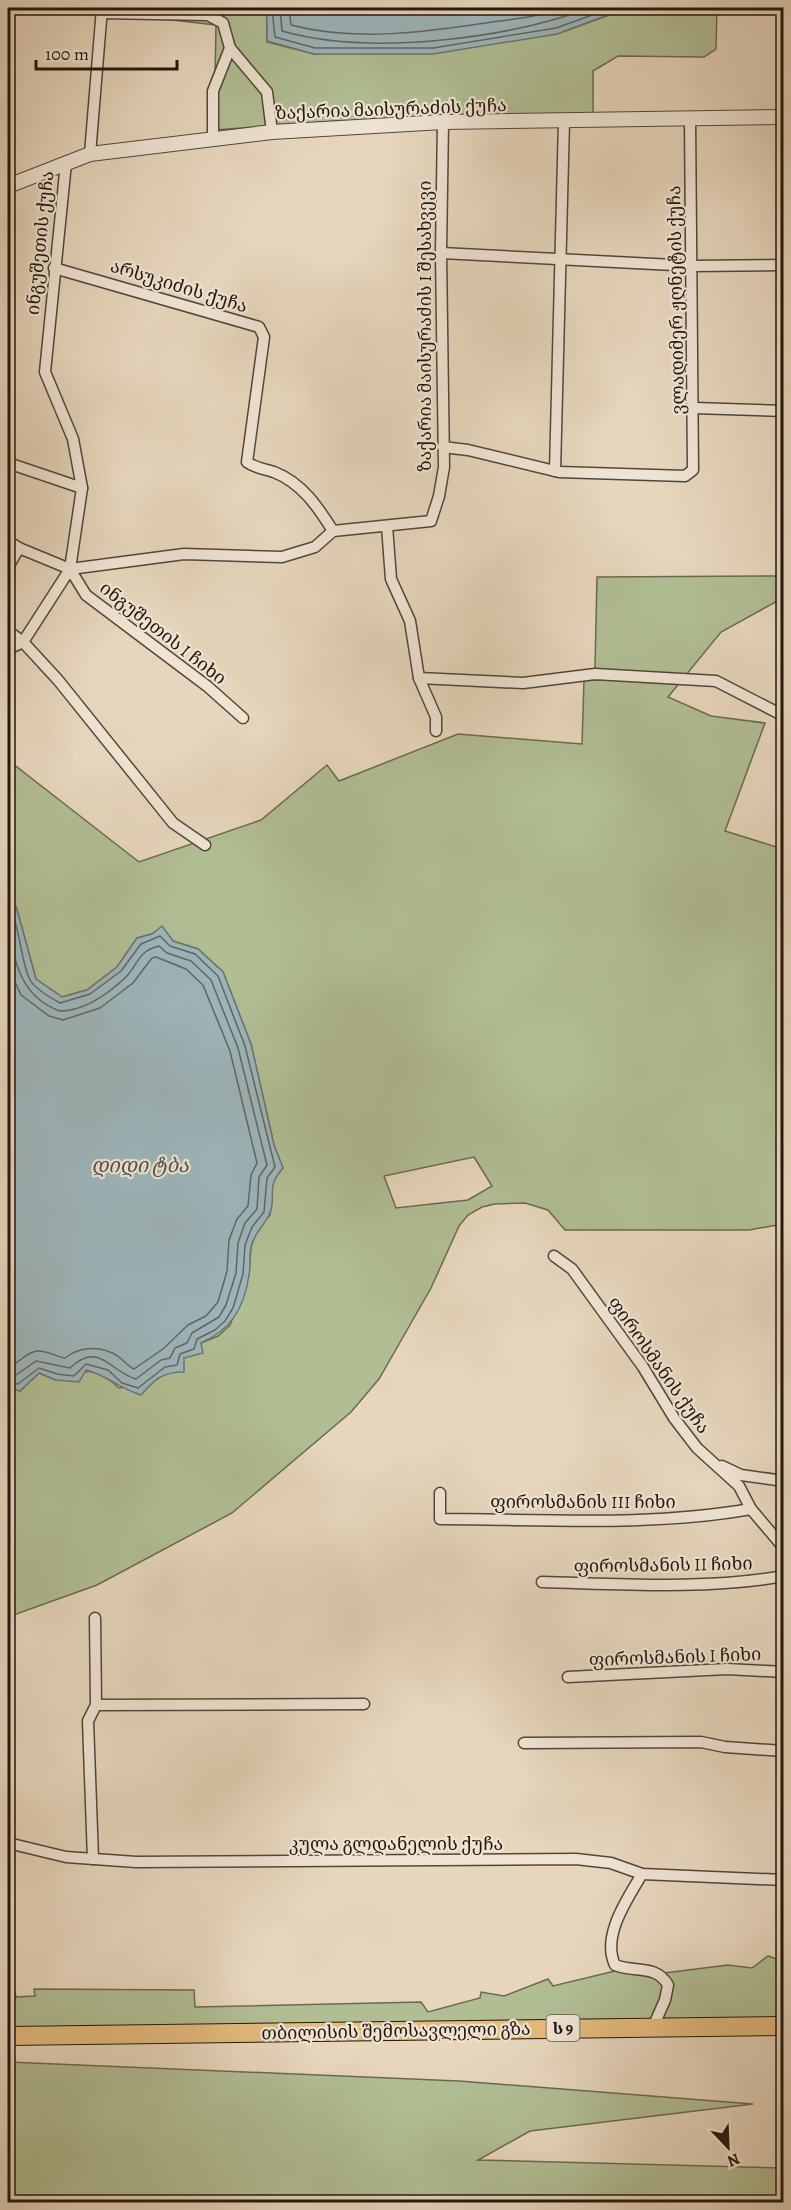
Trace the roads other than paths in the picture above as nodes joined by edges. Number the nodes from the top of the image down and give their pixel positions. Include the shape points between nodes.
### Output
1 (100, 9) edge
2 (230, 48) junction
3 (783, 117) edge
4 (690, 118) junction
5 (564, 121) junction
6 (443, 122) junction
7 (272, 132) junction
8 (213, 138) junction
9 (90, 154) junction
10 (66, 163) junction
11 (8, 186) edge
12 (441, 253) junction
13 (561, 260) junction
14 (783, 265) edge
15 (693, 266) junction
16 (54, 268) junction
17 (694, 408) junction
18 (783, 411) edge
19 (443, 447) junction
20 (8, 463) edge
21 (555, 471) junction
22 (82, 488) junction
23 (387, 526) junction
24 (333, 531) junction
25 (8, 541) edge
26 (19, 548) junction
27 (8, 567) edge
28 (70, 569) junction
29 (8, 631) edge
30 (23, 642) junction
31 (8, 649) edge
32 (419, 678) junction
33 (783, 716) edge
34 (243, 718) dead end
35 (435, 731) dead end
36 (205, 845) dead end
37 (554, 1256) dead end
38 (714, 1462) junction
39 (783, 1481) edge
40 (440, 1493) dead end
41 (751, 1509) junction
42 (783, 1548) edge
43 (783, 1576) edge
44 (542, 1582) dead end
45 (95, 1618) dead end
46 (783, 1672) edge
47 (568, 1677) dead end
48 (363, 1704) dead end
49 (96, 1706) junction
50 (524, 1743) dead end
51 (783, 1751) edge
52 (8, 1843) edge
53 (93, 1859) junction
54 (642, 1874) junction
55 (783, 1880) edge
56 (783, 2026) edge
57 (653, 2027) junction
58 (8, 2036) edge

1 - 2 street via 213,16 225,28
1 - 9 street
2 - 7 street via 267,92
2 - 8 street via 213,91
3 - 4 street, ზაქარია მაისურაძის ქუჩა
4 - 5 street, ზაქარია მაისურაძის ქუჩა
4 - 15 street, ვლადიმერ ჟღნეტის ქუჩა
5 - 6 street, ზაქარია მაისურაძის ქუჩა
5 - 13 street
6 - 7 street, ზაქარია მაისურაძის ქუჩა
6 - 12 street, ზაქარია მაისურაძის I შესახვევი
7 - 8 street, ზაქარია მაისურაძის ქუჩა
8 - 9 street, ზაქარია მაისურაძის ქუჩა
9 - 10 street, ზაქარია მაისურაძის ქუჩა
10 - 11 street, ზაქარია მაისურაძის ქუჩა
10 - 16 street, ინგუშეთის ქუჩა
12 - 13 street
12 - 19 street, ზაქარია მაისურაძის I შესახვევი
13 - 15 street
13 - 21 street
14 - 15 street
15 - 17 street, ვლადიმერ ჟღნეტის ქუჩა
16 - 22 street, ინგუშეთის ქუჩა via 45,372 74,439
16 - 24 street, არსუკიძის ქუჩა via 259,327 264,337 247,462 300,487 318,505
17 - 18 street
17 - 21 street, ვლადიმერ ჟღნეტის ქუჩა via 693,470 685,476
19 - 21 street
19 - 23 street, ზაქარია მაისურაძის I შესახვევი via 439,496 431,521
20 - 22 street
22 - 28 street, ინგუშეთის ქუჩა
23 - 24 street
23 - 32 street via 391,579 410,621
24 - 28 street via 315,547 282,557 184,554
25 - 26 street
26 - 27 street
26 - 28 street
28 - 30 street
28 - 34 street, ინგუშეთის I ჩიხი via 86,596 207,686
29 - 30 street
30 - 31 street
30 - 36 street via 173,823
32 - 33 street via 523,682 595,674 716,681
32 - 35 street via 436,717
37 - 38 street, ფიროსმანის ქუჩა via 572,1269 643,1367 674,1418 697,1448
38 - 39 street via 741,1475
38 - 41 street, ფიროსმანის ქუჩა via 739,1486
40 - 41 street, ფიროსმანის III ჩიხი via 440,1519 654,1520
41 - 42 street, ფიროსმანის ქუჩა
43 - 44 street, ფიროსმანის II ჩიხი via 756,1581 650,1585
45 - 49 street
46 - 47 street, ფიროსმანის I ჩიხი via 727,1669
48 - 49 street
49 - 53 street via 88,1721
50 - 51 street via 701,1742 725,1748
52 - 53 street, კულა გლდანელის ქუჩა via 66,1857
53 - 54 street, კულა გლდანელის ქუჩა via 576,1859 611,1863
54 - 55 street, კულა გლდანელის ქუჩა
54 - 57 street via 619,1915 611,1957 615,1965 663,1975 668,1985
56 - 57 highway, თბილისის შემოსავლელი გზა / ს 9
57 - 58 highway, თბილისის შემოსავლელი გზა / ს 9

